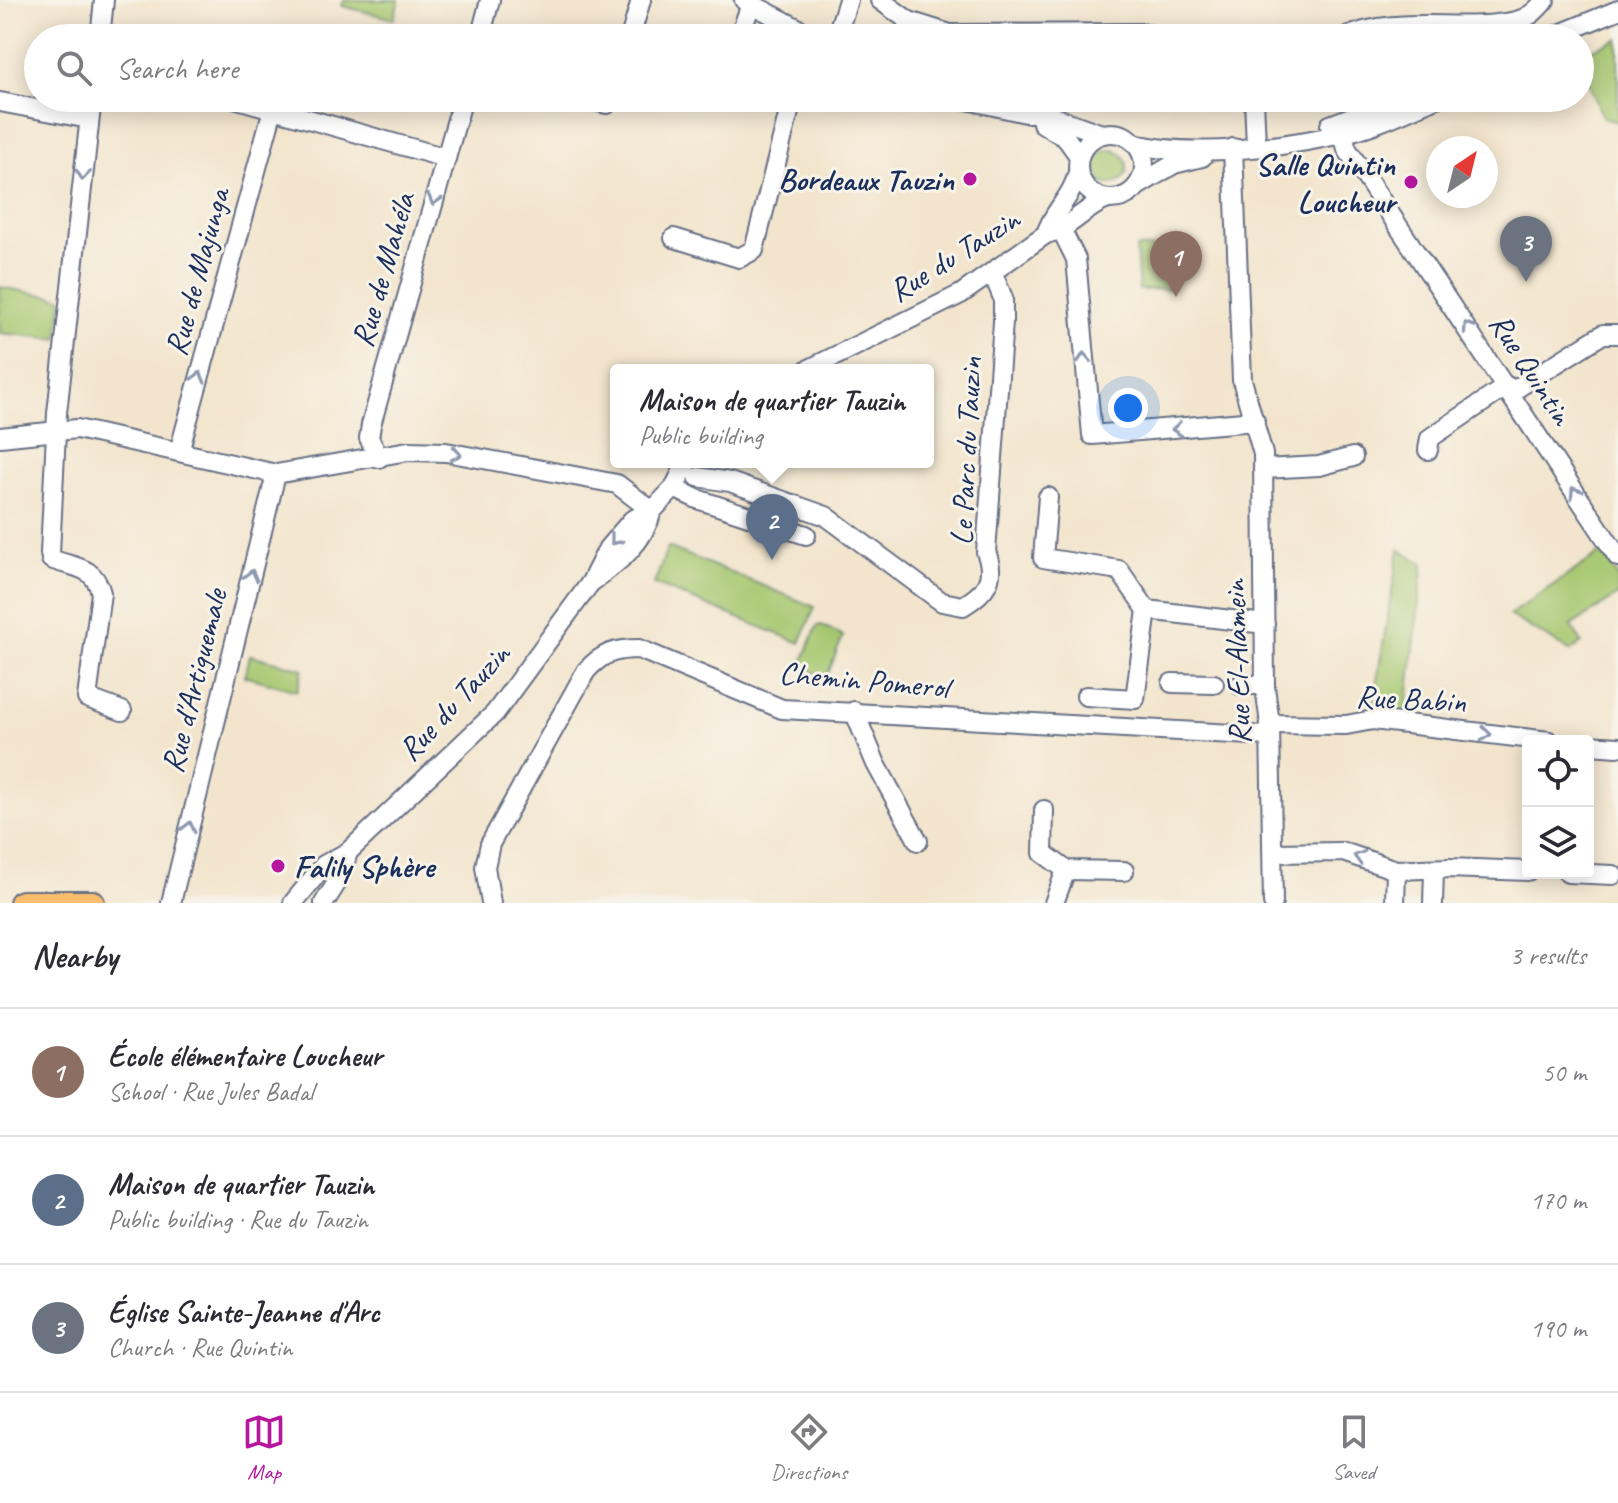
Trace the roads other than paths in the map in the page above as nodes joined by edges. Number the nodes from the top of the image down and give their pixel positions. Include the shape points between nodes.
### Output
1 (103, 0) edge
2 (490, 0) edge
3 (641, 0) edge
4 (848, 0) edge
5 (880, 0) edge
6 (1545, 0) edge
7 (748, 2) edge
8 (1618, 10) edge
9 (101, 24) edge
10 (484, 24) edge
11 (634, 24) edge
12 (742, 24) edge
13 (790, 24) edge
14 (840, 24) edge
15 (918, 24) edge
16 (1436, 24) edge
17 (1584, 24) edge
18 (1618, 24) edge
19 (1594, 33) edge
20 (0, 102) edge
21 (24, 107) edge
22 (52, 112) edge
23 (90, 112) edge
24 (272, 112) edge
25 (284, 112) edge
26 (459, 112) edge
27 (789, 112) edge
28 (1021, 112) edge
29 (1254, 112) edge
30 (1364, 112) edge
31 (1400, 112) edge
32 (1026, 113) junction
33 (89, 119) junction
34 (1102, 134) junction
35 (1343, 134) junction
36 (1255, 139) junction
37 (1136, 144) junction
38 (1169, 147) junction
39 (1224, 149) junction
40 (446, 158) junction
41 (1078, 164) junction
42 (1137, 187) junction
43 (1108, 199) junction
44 (1054, 232) junction
45 (674, 238) dead end
46 (993, 274) junction
47 (1618, 334) edge
48 (819, 364) edge
49 (1509, 389) junction
50 (1255, 421) junction
51 (59, 431) junction
52 (0, 437) edge
53 (1428, 450) dead end
54 (179, 452) junction
55 (1353, 457) dead end
56 (379, 458) junction
57 (692, 469) edge
58 (1263, 469) junction
59 (276, 474) junction
60 (674, 488) junction
61 (1048, 497) dead end
62 (652, 511) junction
63 (806, 535) dead end
64 (1618, 557) edge
65 (1147, 610) junction
66 (1265, 624) junction
67 (1172, 683) dead end
68 (1214, 684) dead end
69 (1240, 685) dead end
70 (1265, 685) junction
71 (1086, 696) dead end
72 (122, 711) dead end
73 (854, 711) junction
74 (1269, 730) junction
75 (1522, 738) edge
76 (1594, 745) edge
77 (1618, 747) edge
78 (1044, 810) dead end
79 (918, 841) dead end
80 (348, 852) junction
81 (1273, 853) junction
82 (1066, 870) junction
83 (1396, 870) junction
84 (1124, 871) dead end
85 (1434, 871) junction
86 (1522, 871) edge
87 (1594, 874) edge
88 (1613, 875) dead end
89 (55, 902) edge
90 (22, 903) edge
91 (92, 903) edge
92 (171, 903) edge
93 (293, 903) edge
94 (324, 903) edge
95 (491, 903) edge
96 (1054, 903) edge
97 (1273, 903) edge
98 (1395, 903) edge
99 (1433, 903) edge

1 - 9 street
2 - 10 street
3 - 11 street
4 - 14 street
5 - 15 street
6 - 16 street via 1538,10 1515,21
7 - 12 street
7 - 13 street
8 - 17 street
18 - 19 street
20 - 21 street
22 - 33 street
23 - 33 street
54 -> 24 street, Rue de Majunga
25 - 40 street
26 - 40 street, Rue de Mahéla
27 - 45 street via 754,250 739,258
28 - 32 street
29 - 36 street
30 - 36 street via 1327,126
31 - 35 street
32 - 34 street via 1043,113
32 - 41 street via 1061,134
33 -> 51 street
34 - 37 street via 1114,133
34 - 41 street via 1092,138
35 - 36 street
49 -> 35 street, Rue Quintin via 1347,149
36 - 38 street via 1181,141
36 - 39 street
37 - 38 street
37 - 42 street via 1146,165
38 - 39 street
39 - 42 street via 1174,164
39 - 50 street, Rue El-Alamein via 1242,380
40 -> 56 street, Rue de Mahéla via 371,425 369,438
41 - 43 street via 1083,186
41 - 44 street, Rue du Tauzin via 1074,189 1050,220
42 - 43 street
43 - 44 street, Rue du Tauzin via 1091,204
44 - 46 street, Rue du Tauzin
50 -> 44 street via 1092,435 1076,259
46 - 48 street, Rue du Tauzin
46 - 57 street, Le Parc du Tauzin via 1003,298 1003,322 986,552 992,565 990,582 979,596 963,606 942,602 826,516
47 - 49 street via 1603,334
49 - 53 street via 1430,438
64 -> 49 street, Rue Quintin
50 - 58 street, Rue El-Alamein
51 - 52 street
51 - 54 street via 96,432
51 - 72 street via 51,559 90,571 98,581 101,593 87,698
54 - 59 street
55 - 58 street via 1319,466
56 - 59 street
56 -> 62 street via 435,451 617,484
57 - 60 street, Rue du Tauzin
58 - 66 street, Rue El-Alamein
92 -> 59 street, Rue d'Artiguemale
60 - 62 street, Rue du Tauzin
60 - 63 street
61 - 65 street via 1043,558 1119,570
62 - 80 street, Rue du Tauzin via 646,534 591,582 495,713
65 - 66 street
65 - 71 street via 1135,699
66 - 70 street, Rue El-Alamein
67 - 68 street
69 - 70 street
70 - 74 street, Rue El-Alamein
73 - 74 street, Chemin Pomerol via 1025,724
73 - 79 street
73 - 95 street, Chemin Pomerol via 782,709 639,649 599,656 578,684 490,844 485,867
74 -> 75 street, Rue Babin via 1373,720
74 - 81 street, Rue El-Alamein
76 - 77 street
78 - 82 street via 1043,853
80 - 93 street, Rue du Tauzin via 324,865
80 - 94 street, Rue du Tauzin
83 -> 81 street via 1343,852
81 - 97 street, Rue El-Alamein
82 - 84 street
82 - 96 street
83 - 85 street
83 - 98 street
85 - 86 street
85 - 99 street
87 - 88 street
89 - 90 main road
89 - 91 main road

